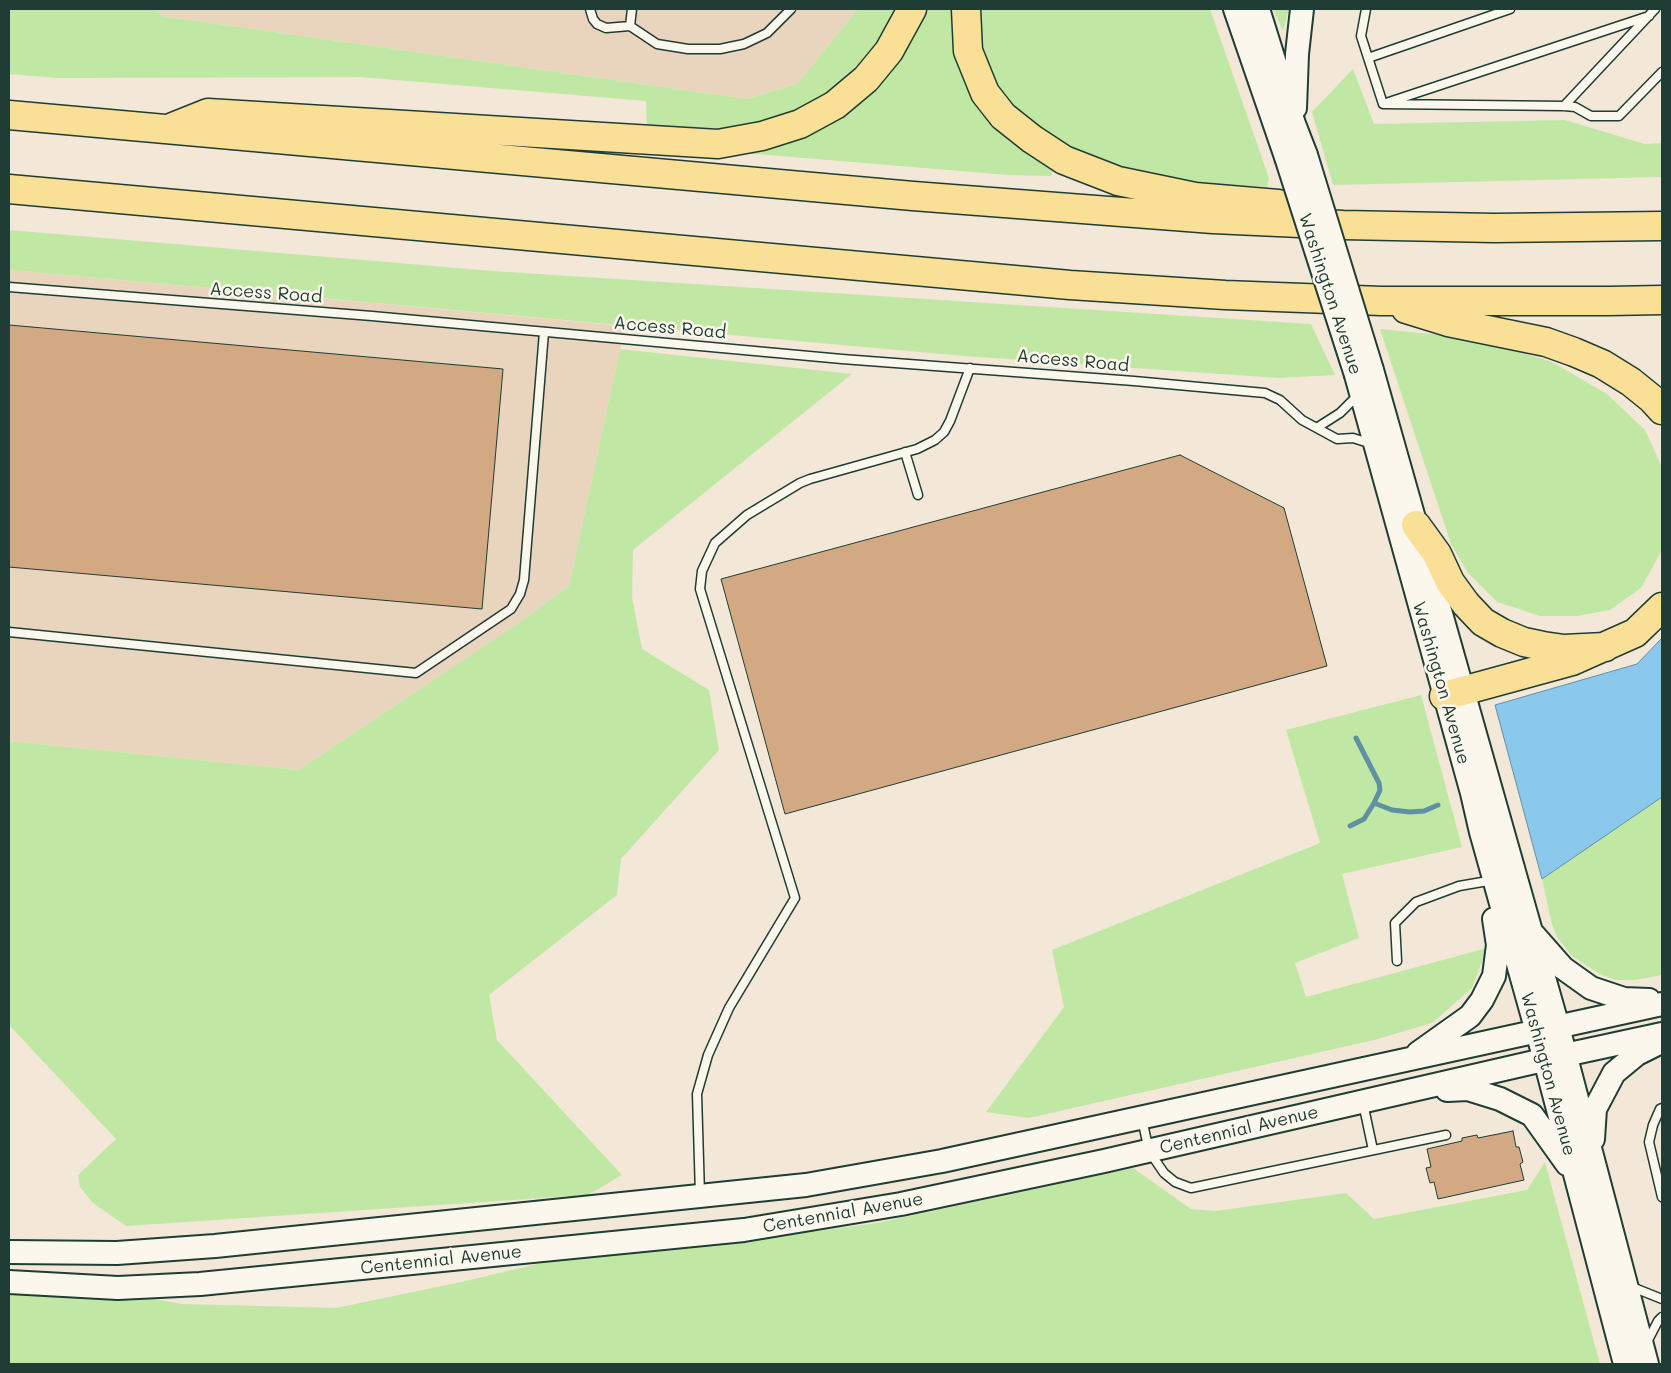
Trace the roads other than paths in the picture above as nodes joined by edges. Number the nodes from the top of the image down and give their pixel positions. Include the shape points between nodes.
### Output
1 (590, 9) edge
2 (632, 9) edge
3 (791, 9) edge
4 (912, 9) edge
5 (966, 9) edge
6 (1235, 9) edge
7 (1258, 9) edge
8 (1302, 9) edge
9 (1366, 9) edge
10 (1510, 9) edge
11 (1656, 9) edge
12 (1649, 16) junction
13 (630, 26) junction
14 (1368, 58) junction
15 (1662, 72) edge
16 (1383, 104) junction
17 (1564, 106) junction
18 (9, 115) edge
19 (1294, 124) junction
20 (168, 129) junction
21 (1296, 156) junction
22 (9, 189) edge
23 (1343, 225) junction
24 (1662, 226) edge
25 (9, 287) edge
26 (1662, 300) edge
27 (1381, 301) junction
28 (544, 332) junction
29 (970, 368) junction
30 (1363, 379) junction
31 (1662, 410) edge
32 (1318, 427) junction
33 (1376, 445) junction
34 (905, 452) junction
35 (918, 495) dead end
36 (1416, 525) junction
37 (1662, 608) edge
38 (9, 632) edge
39 (1605, 647) junction
40 (1453, 693) junction
41 (1481, 832) junction
42 (1488, 880) junction
43 (1530, 930) junction
44 (1397, 961) dead end
45 (1662, 1002) edge
46 (1548, 1029) junction
47 (1662, 1034) edge
48 (1662, 1041) edge
49 (1555, 1058) junction
50 (1410, 1059) junction
51 (1396, 1094) junction
52 (1363, 1102) junction
53 (1662, 1108) edge
54 (1142, 1117) junction
55 (1446, 1135) dead end
56 (1373, 1150) junction
57 (1149, 1151) junction
58 (1592, 1158) junction
59 (1576, 1176) junction
60 (700, 1197) junction
61 (1662, 1197) edge
62 (9, 1252) edge
63 (9, 1282) edge
64 (1625, 1284) junction
65 (1662, 1299) edge
66 (1662, 1317) edge
67 (1645, 1357) edge
68 (1625, 1364) edge

1 - 13 lane via 597,24 606,28
2 - 13 lane
3 - 13 lane via 767,33 744,44 720,49 688,49 657,44
4 - 20 highway via 889,51 866,79 835,105 800,124 762,136 727,142 208,113
5 - 23 highway via 968,51 985,94 1003,116 1064,160 1118,181 1195,197 1278,204
6 - 21 main road, Washington Avenue
7 - 19 main road, Washington Avenue
8 - 19 main road
9 - 14 lane via 1360,36
10 - 14 lane
11 - 12 lane
12 - 16 lane
12 - 17 lane
14 - 16 lane
15 - 17 lane via 1619,116 1591,116 1575,107
16 - 17 lane
18 - 20 highway
19 - 21 main road, Washington Avenue
20 - 23 highway via 913,196 1213,219
21 - 30 main road, Washington Avenue, bridge
22 - 27 highway via 1070,286
23 - 24 highway via 1494,228
25 - 28 lane, Access Road
26 - 27 highway
27 - 31 highway via 1448,322 1546,342 1574,352 1631,382
28 - 29 lane, Access Road
28 - 38 lane via 524,580 520,594 511,608 416,674
29 - 32 lane, Access Road via 1265,393 1280,400 1302,420
29 - 34 lane via 944,432 935,440
30 - 32 lane via 1340,413
30 - 33 main road, Washington Avenue
30 - 36 main road, Washington Avenue
32 - 33 lane, Access Road via 1336,439 1352,438
33 - 40 main road, Washington Avenue
34 - 35 lane
34 - 60 lane via 810,479 747,515 715,543 702,571 700,589 795,898 730,1008 708,1055 697,1094
36 - 39 highway via 1437,554 1450,582 1483,622 1502,634 1543,646
36 - 40 main road, Washington Avenue
37 - 39 highway via 1636,634
39 - 40 highway via 1572,661
40 - 41 main road, Washington Avenue
40 - 43 main road, Washington Avenue
41 - 42 main road
41 - 46 main road, Washington Avenue
42 - 44 lane via 1458,886 1416,902 1395,923
42 - 50 main road via 1498,945 1494,976 1470,1016
43 - 45 main road via 1563,968 1591,988 1624,999
43 - 46 main road, Washington Avenue
45 - 46 main road, Centennial Avenue
46 - 49 main road, Washington Avenue
46 - 50 main road, Centennial Avenue
47 - 49 main road, Centennial Avenue
48 - 58 main road via 1637,1054 1614,1073 1595,1109
49 - 51 main road, Centennial Avenue
49 - 58 main road, Washington Avenue
49 - 59 main road, Washington Avenue
50 - 54 main road, Centennial Avenue
51 - 52 main road, Centennial Avenue
51 - 59 main road via 1468,1089 1500,1099 1532,1115
52 - 56 lane
52 - 57 main road, Centennial Avenue
53 - 61 lane via 1649,1142
54 - 57 lane
54 - 60 main road, Centennial Avenue via 913,1166 806,1185
55 - 56 lane
56 - 57 lane via 1191,1188 1175,1182 1164,1173
57 - 63 main road, Centennial Avenue via 902,1204 744,1230 200,1284 118,1288
58 - 64 main road, Washington Avenue
59 - 68 main road, Washington Avenue
60 - 62 main road, Centennial Avenue via 117,1254
64 - 65 lane
64 - 67 main road, Washington Avenue
66 - 67 lane

